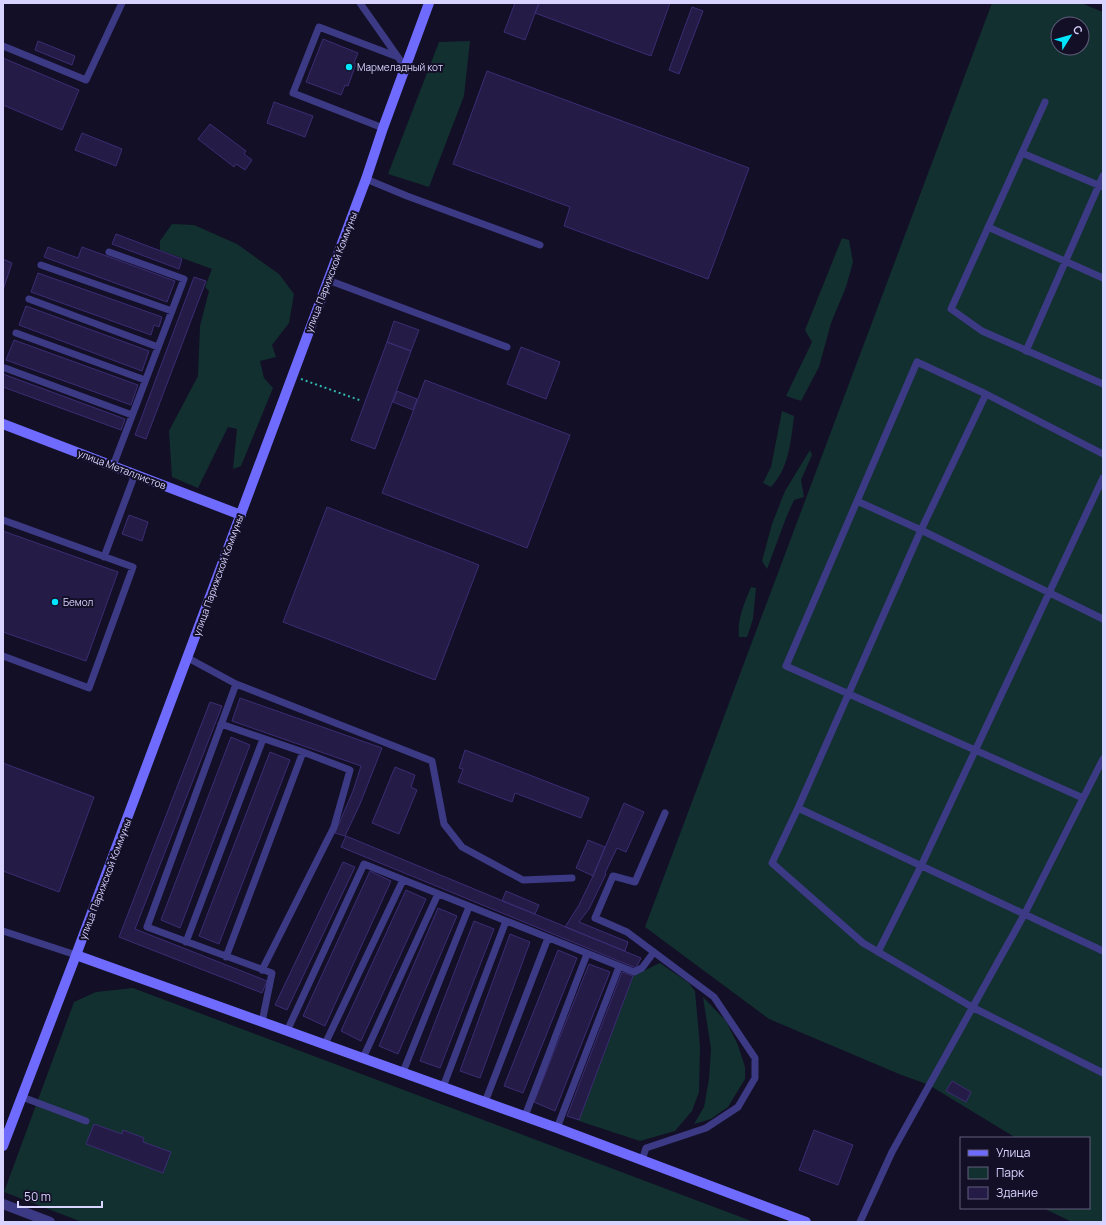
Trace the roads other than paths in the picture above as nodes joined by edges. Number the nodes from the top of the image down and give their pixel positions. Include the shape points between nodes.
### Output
1 (122, 3) edge
2 (360, 3) edge
3 (429, 3) edge
4 (3, 46) edge
5 (398, 57) junction
6 (405, 67) junction
7 (1045, 102) dead end
8 (383, 128) junction
9 (1022, 153) junction
10 (1103, 176) edge
11 (366, 179) junction
12 (1101, 186) edge
13 (988, 227) junction
14 (540, 245) dead end
15 (109, 252) dead end
16 (1065, 262) junction
17 (41, 265) dead end
18 (1103, 278) edge
19 (328, 280) junction
20 (28, 299) dead end
21 (172, 311) junction
22 (16, 332) dead end
23 (158, 347) junction
24 (507, 347) dead end
25 (1026, 351) junction
26 (5, 368) dead end
27 (145, 380) junction
28 (1103, 384) edge
29 (986, 394) junction
30 (132, 415) junction
31 (3, 424) edge
32 (1103, 454) edge
33 (113, 466) junction
34 (135, 474) junction
35 (1103, 478) edge
36 (857, 501) junction
37 (241, 515) junction
38 (3, 520) edge
39 (921, 530) junction
40 (104, 557) junction
41 (1049, 593) junction
42 (1103, 619) edge
43 (3, 656) edge
44 (188, 658) junction
45 (236, 684) junction
46 (848, 694) junction
47 (221, 724) junction
48 (263, 739) junction
49 (975, 750) junction
50 (303, 752) junction
51 (1103, 759) edge
52 (1083, 798) junction
53 (798, 808) junction
54 (666, 813) dead end
55 (921, 866) junction
56 (572, 878) dead end
57 (403, 880) junction
58 (438, 894) junction
59 (470, 906) junction
60 (1024, 915) junction
61 (506, 921) junction
62 (3, 931) edge
63 (548, 938) junction
64 (186, 942) junction
65 (1103, 951) edge
66 (654, 952) junction
67 (878, 952) junction
68 (587, 954) junction
69 (76, 955) junction
70 (226, 956) junction
71 (619, 967) junction
72 (262, 970) junction
73 (972, 1007) junction
74 (262, 1022) junction
75 (288, 1031) junction
76 (325, 1044) junction
77 (363, 1058) junction
78 (402, 1072) junction
79 (1103, 1073) edge
80 (443, 1087) junction
81 (22, 1097) junction
82 (485, 1102) junction
83 (525, 1116) junction
84 (86, 1121) dead end
85 (557, 1128) junction
86 (3, 1146) edge
87 (642, 1160) junction
88 (3, 1204) edge
89 (50, 1222) edge
90 (806, 1222) edge
91 (860, 1222) edge

1 - 4 lane via 86,80
2 - 5 lane
3 - 6 main road, улица Парижской Коммуны
5 - 6 lane
5 - 8 lane via 319,27 294,94
6 - 8 main road, улица Парижской Коммуны
7 - 9 lane
8 - 11 main road, улица Парижской Коммуны
9 - 12 lane
9 - 13 lane
10 - 12 lane
11 - 14 lane
11 - 19 main road, улица Парижской Коммуны
12 - 16 lane
13 - 16 lane
13 - 25 lane via 951,309 982,331
15 - 21 lane via 184,279
16 - 18 lane
16 - 25 lane
17 - 21 lane
19 - 24 lane
19 - 37 main road, улица Парижской Коммуны
20 - 23 lane
21 - 23 lane
22 - 27 lane
23 - 27 lane
25 - 28 lane
26 - 30 lane
27 - 30 lane
29 - 32 lane
29 - 36 lane via 917,362
29 - 39 lane
30 - 33 lane
31 - 33 main road, улица Металлистов
33 - 34 main road, улица Металлистов
34 - 37 main road, улица Металлистов
34 - 40 lane
35 - 41 lane
36 - 39 lane
36 - 46 lane via 786,666
37 - 44 main road, улица Парижской Коммуны
38 - 40 lane
39 - 41 lane
39 - 46 lane
40 - 43 lane via 133,567 89,688
41 - 42 lane
41 - 49 lane
44 - 45 lane
44 - 69 main road, улица Парижской Коммуны
45 - 47 lane
45 - 56 lane via 432,761 444,824 462,846 523,880
46 - 49 lane
46 - 53 lane
47 - 48 lane
47 - 64 lane via 147,927
48 - 50 lane
48 - 64 lane
49 - 52 lane
49 - 55 lane
50 - 70 lane
50 - 72 lane via 350,770 334,826
51 - 52 lane
52 - 60 lane
53 - 55 lane
53 - 67 lane via 772,864 863,943
54 - 66 lane via 635,882 613,876 595,918 627,932
55 - 60 lane
55 - 67 lane
57 - 58 lane
57 - 75 lane via 364,864
57 - 76 lane
58 - 59 lane
58 - 77 lane
59 - 61 lane
59 - 78 lane
60 - 65 lane
60 - 73 lane
61 - 63 lane
61 - 80 lane
62 - 69 lane
63 - 68 lane
63 - 82 lane
64 - 70 lane
66 - 71 lane via 642,968 634,972
66 - 87 lane via 714,997 754,1058 755,1078 738,1107 706,1128 646,1148
67 - 73 lane
68 - 71 lane
68 - 83 lane
69 - 74 main road
69 - 81 main road, улица Парижской Коммуны
70 - 72 lane
71 - 85 lane
72 - 74 lane via 272,973
73 - 79 lane
73 - 91 lane via 892,1152
74 - 75 main road
75 - 76 main road
76 - 77 main road
77 - 78 main road
78 - 80 main road
80 - 82 main road
81 - 84 lane
81 - 86 main road, улица Парижской Коммуны
82 - 83 main road
83 - 85 main road
85 - 87 main road
87 - 90 main road
88 - 89 street

